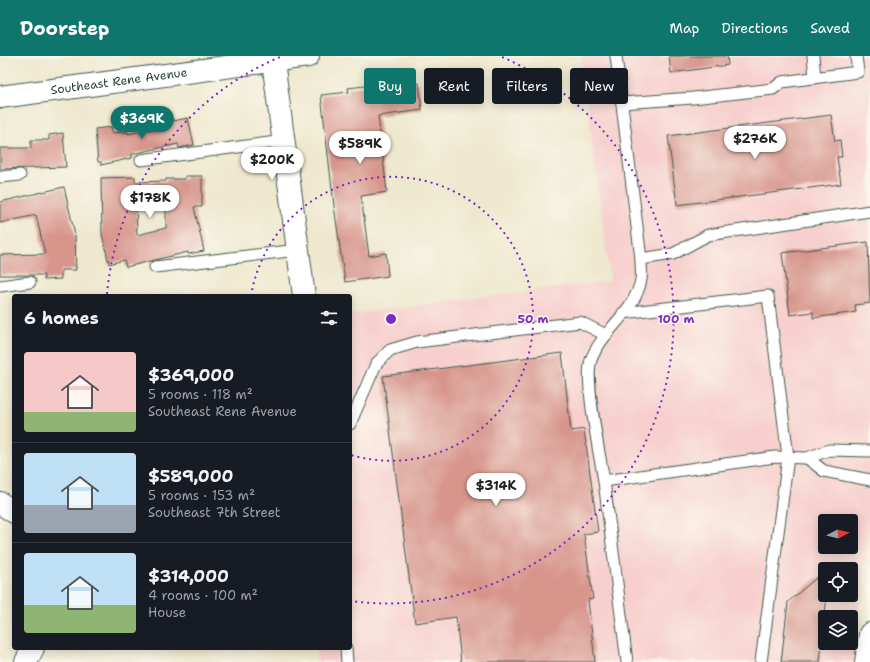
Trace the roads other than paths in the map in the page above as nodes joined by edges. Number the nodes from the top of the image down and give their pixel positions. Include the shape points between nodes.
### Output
1 (308, 56) edge
2 (616, 56) edge
3 (813, 56) edge
4 (856, 56) edge
5 (273, 61) junction
6 (618, 68) edge
7 (815, 78) junction
8 (0, 97) edge
9 (628, 103) edge
10 (622, 104) edge
11 (284, 141) junction
12 (140, 160) dead end
13 (20, 175) dead end
14 (0, 177) edge
15 (870, 211) edge
16 (298, 250) junction
17 (641, 259) junction
18 (155, 267) dead end
19 (30, 282) dead end
20 (0, 286) edge
21 (304, 294) edge
22 (623, 313) junction
23 (606, 335) junction
24 (352, 419) edge
25 (870, 451) edge
26 (788, 457) junction
27 (807, 458) junction
28 (870, 480) edge
29 (604, 481) junction
30 (0, 503) edge
31 (12, 511) edge
32 (870, 634) edge
33 (32, 650) edge
34 (346, 650) edge
35 (26, 662) edge
36 (347, 662) edge
37 (627, 662) edge
38 (761, 662) edge
39 (866, 662) edge

1 - 5 main road, Southeast Rene Avenue
2 - 6 lane
3 - 7 lane
4 - 7 lane via 858,72
5 - 8 main road, Southeast Rene Avenue
5 - 11 main road
7 - 9 lane via 782,82 773,89
10 - 17 lane
11 - 12 lane
11 - 16 main road
13 - 14 lane
15 - 17 lane via 708,234 673,254
16 - 18 lane
16 - 21 main road
17 - 22 lane via 641,280 635,299
19 - 20 lane
22 - 23 lane
22 - 26 lane via 768,296
23 - 24 lane via 580,322 417,342 390,350 376,364
23 - 29 lane via 599,342 590,361 589,379
25 - 27 lane via 829,450
26 - 27 lane
26 - 29 lane
26 - 38 lane
27 - 28 lane via 824,471
29 - 37 lane
30 - 31 main road
32 - 39 main road
33 - 35 main road
34 - 36 lane

